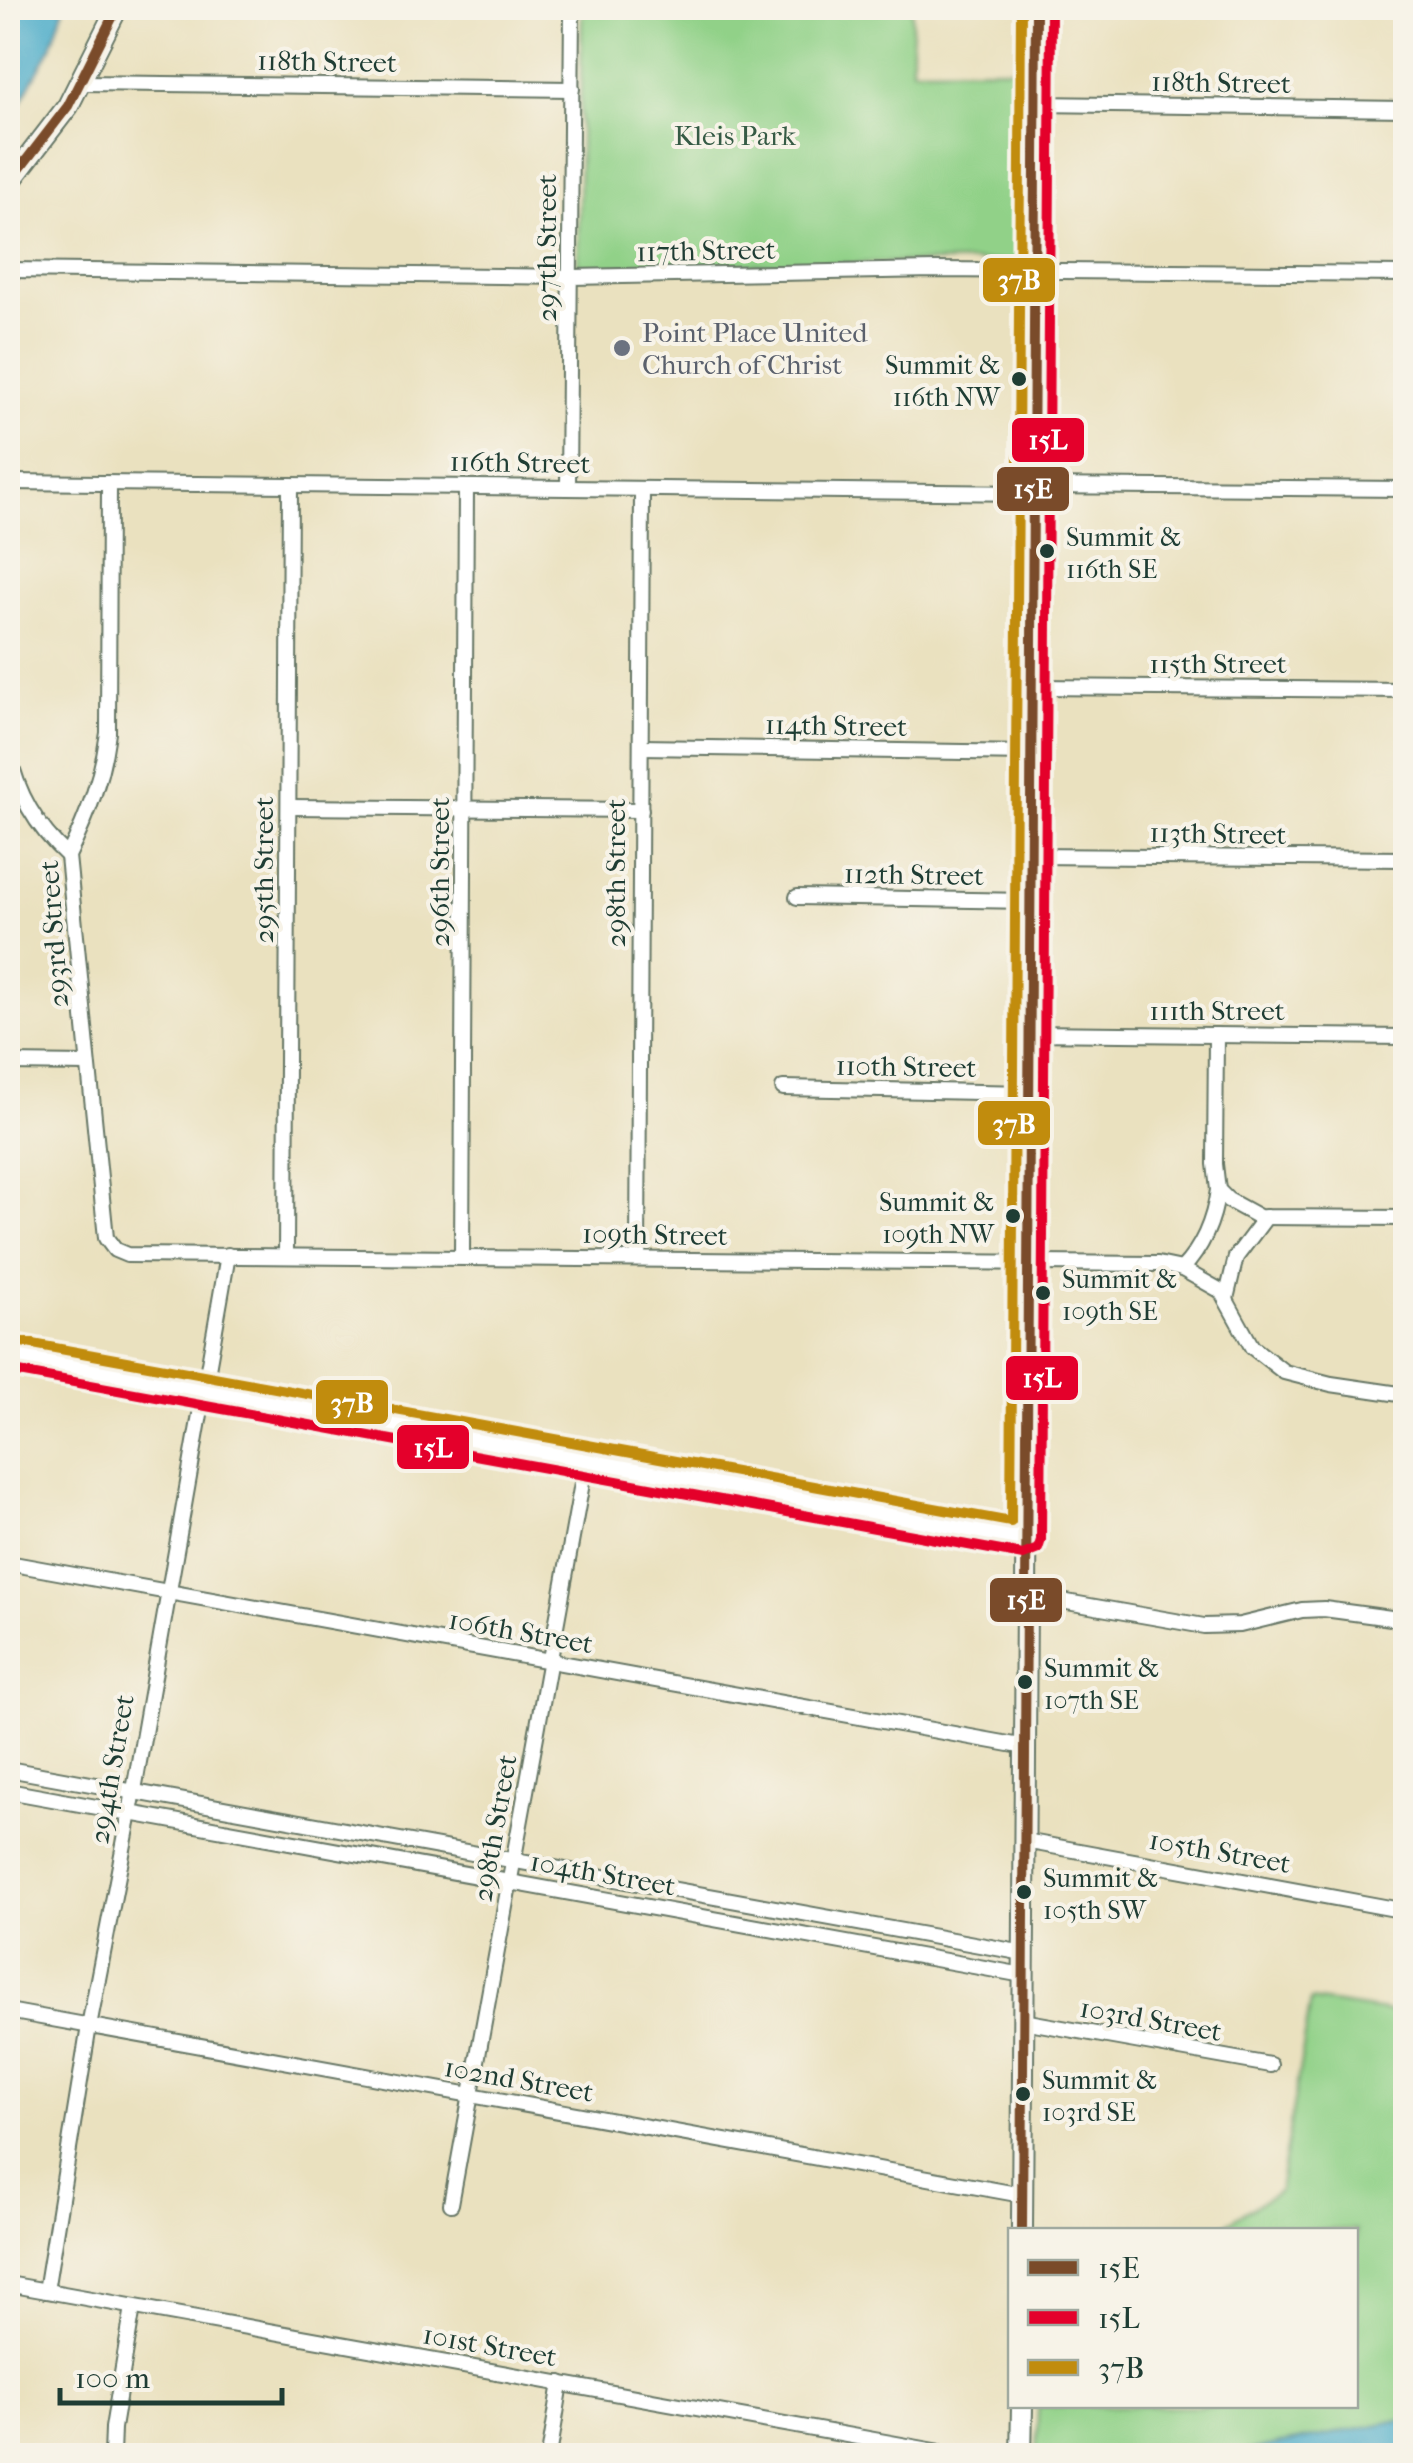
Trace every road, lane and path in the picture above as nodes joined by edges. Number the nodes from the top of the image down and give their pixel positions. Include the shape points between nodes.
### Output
1 (117, 8) edge
2 (572, 8) edge
3 (1036, 8) edge
4 (82, 83) junction
5 (572, 89) junction
6 (1036, 104) junction
7 (1406, 109) edge
8 (8, 184) edge
9 (8, 270) edge
10 (1034, 271) junction
11 (1406, 274) edge
12 (572, 277) junction
13 (8, 482) edge
14 (109, 484) junction
15 (290, 485) junction
16 (466, 486) junction
17 (568, 488) junction
18 (642, 488) junction
19 (1032, 489) junction
20 (1406, 489) edge
21 (1031, 687) junction
22 (1406, 690) edge
23 (641, 747) junction
24 (8, 750) edge
25 (1031, 753) junction
26 (289, 807) junction
27 (464, 809) junction
28 (641, 810) junction
29 (68, 856) junction
30 (1030, 856) junction
31 (1406, 859) edge
32 (797, 898) dead end
33 (1030, 901) junction
34 (1029, 1033) junction
35 (1216, 1035) junction
36 (1406, 1037) edge
37 (8, 1063) edge
38 (88, 1064) junction
39 (783, 1088) dead end
40 (1029, 1093) junction
41 (1218, 1190) junction
42 (1266, 1217) junction
43 (1406, 1218) edge
44 (128, 1255) joint
45 (228, 1255) junction
46 (286, 1255) junction
47 (462, 1257) junction
48 (638, 1259) junction
49 (1028, 1263) junction
50 (1182, 1269) junction
51 (1226, 1300) junction
52 (8, 1355) edge
53 (204, 1391) junction
54 (1406, 1395) edge
55 (586, 1460) junction
56 (1026, 1540) junction
57 (8, 1563) edge
58 (167, 1592) junction
59 (1027, 1595) junction
60 (1406, 1620) edge
61 (550, 1662) junction
62 (1026, 1747) junction
63 (8, 1769) edge
64 (8, 1791) edge
65 (134, 1792) junction
66 (130, 1813) junction
67 (320, 1825) junction
68 (1025, 1841) junction
69 (316, 1846) junction
70 (514, 1860) junction
71 (510, 1882) junction
72 (768, 1906) junction
73 (1406, 1911) edge
74 (764, 1928) junction
75 (1024, 1953) junction
76 (1023, 1975) junction
77 (8, 2012) edge
78 (1023, 2021) junction
79 (89, 2026) junction
80 (1270, 2066) dead end
81 (470, 2096) junction
82 (1022, 2195) junction
83 (451, 2204) dead end
84 (1022, 2228) edge
85 (8, 2284) edge
86 (46, 2291) junction
87 (133, 2307) junction
88 (561, 2384) junction
89 (1022, 2408) edge
90 (111, 2455) edge
91 (549, 2456) edge
92 (963, 2456) edge
93 (1021, 2456) edge

1 - 4 main road
2 - 5 street, 297th Street
3 - 6 main road
4 - 5 street, 118th Street
4 - 8 main road
5 - 12 street, 297th Street
6 - 7 street, 118th Street
6 - 10 main road
9 - 12 street, 117th Street
10 - 11 street, 117th Street
10 - 12 street, 117th Street
10 - 19 main road
12 - 17 street, 297th Street
13 - 14 street, 116th Street
14 - 15 street, 116th Street
14 - 29 street, 293rd Street via 108,733 90,811
15 - 16 street, 116th Street
15 - 26 street, 295th Street
16 - 17 street, 116th Street
16 - 27 street, 296th Street
17 - 18 street, 116th Street
18 - 19 street, 116th Street
18 - 23 street, 298th Street
19 - 20 street, 116th Street
19 - 21 main road
21 - 22 street, 115th Street
21 - 25 main road
23 - 25 street, 114th Street
23 - 28 street, 298th Street
24 - 29 street via 30,813
25 - 30 main road
26 - 27 street
26 - 46 street, 295th Street
27 - 28 street
27 - 47 street, 296th Street
28 - 48 street, 298th Street
29 - 38 street, 293rd Street
30 - 31 street, 113th Street
30 - 33 main road
32 - 33 street, 112th Street
33 - 34 main road
34 - 35 street, 111th Street
34 - 40 main road
35 - 36 street, 111th Street
35 - 41 street
37 - 38 street
38 - 44 street, 293rd Street via 106,1238
39 - 40 street, 110th Street
40 - 49 main road
41 - 42 street via 1240,1209
41 - 50 street via 1202,1241
42 - 43 street
42 - 51 street via 1236,1258
44 - 45 street, 109th Street
45 - 46 street, 109th Street
45 - 53 street, 294th Street
46 - 47 street, 109th Street
47 - 48 street, 109th Street
48 - 49 street, 109th Street
49 - 50 street, 109th Street
49 - 56 main road
50 - 51 street
51 - 54 street via 1252,1347 1284,1372
52 - 53 main road
53 - 55 main road
53 - 58 street, 294th Street
55 - 56 main road
55 - 61 street, 298th Street
56 - 59 main road
57 - 58 street, 106th Street
58 - 61 street, 106th Street
58 - 65 street, 294th Street
59 - 60 street via 1204,1626 1240,1626 1324,1609
59 - 62 main road
61 - 62 street, 106th Street
61 - 70 street, 298th Street
62 - 68 main road
63 - 65 street, 104th Street
64 - 66 street, 104th Street
65 - 66 street, 294th Street
65 - 67 street, 104th Street
66 - 69 street, 104th Street
66 - 79 street, 294th Street
67 - 69 street
67 - 70 street, 104th Street
68 - 73 street, 105th Street
68 - 75 main road
69 - 71 street, 104th Street
70 - 71 street, 298th Street
70 - 72 street, 104th Street
71 - 74 street, 104th Street
71 - 81 street, 298th Street
72 - 74 street
72 - 75 street, 104th Street
74 - 76 street, 104th Street
75 - 76 main road
76 - 78 main road
77 - 79 street, 102nd Street
78 - 80 street, 103rd Street
78 - 82 main road
79 - 81 street, 102nd Street
79 - 86 street, 294th Street
81 - 82 street, 102nd Street
81 - 83 street, 298th Street
82 - 84 main road
85 - 86 street, 101st Street
86 - 87 street, 101st Street
87 - 88 street, 101st Street
87 - 90 street
88 - 91 street
88 - 92 street, 101st Street
89 - 93 main road

